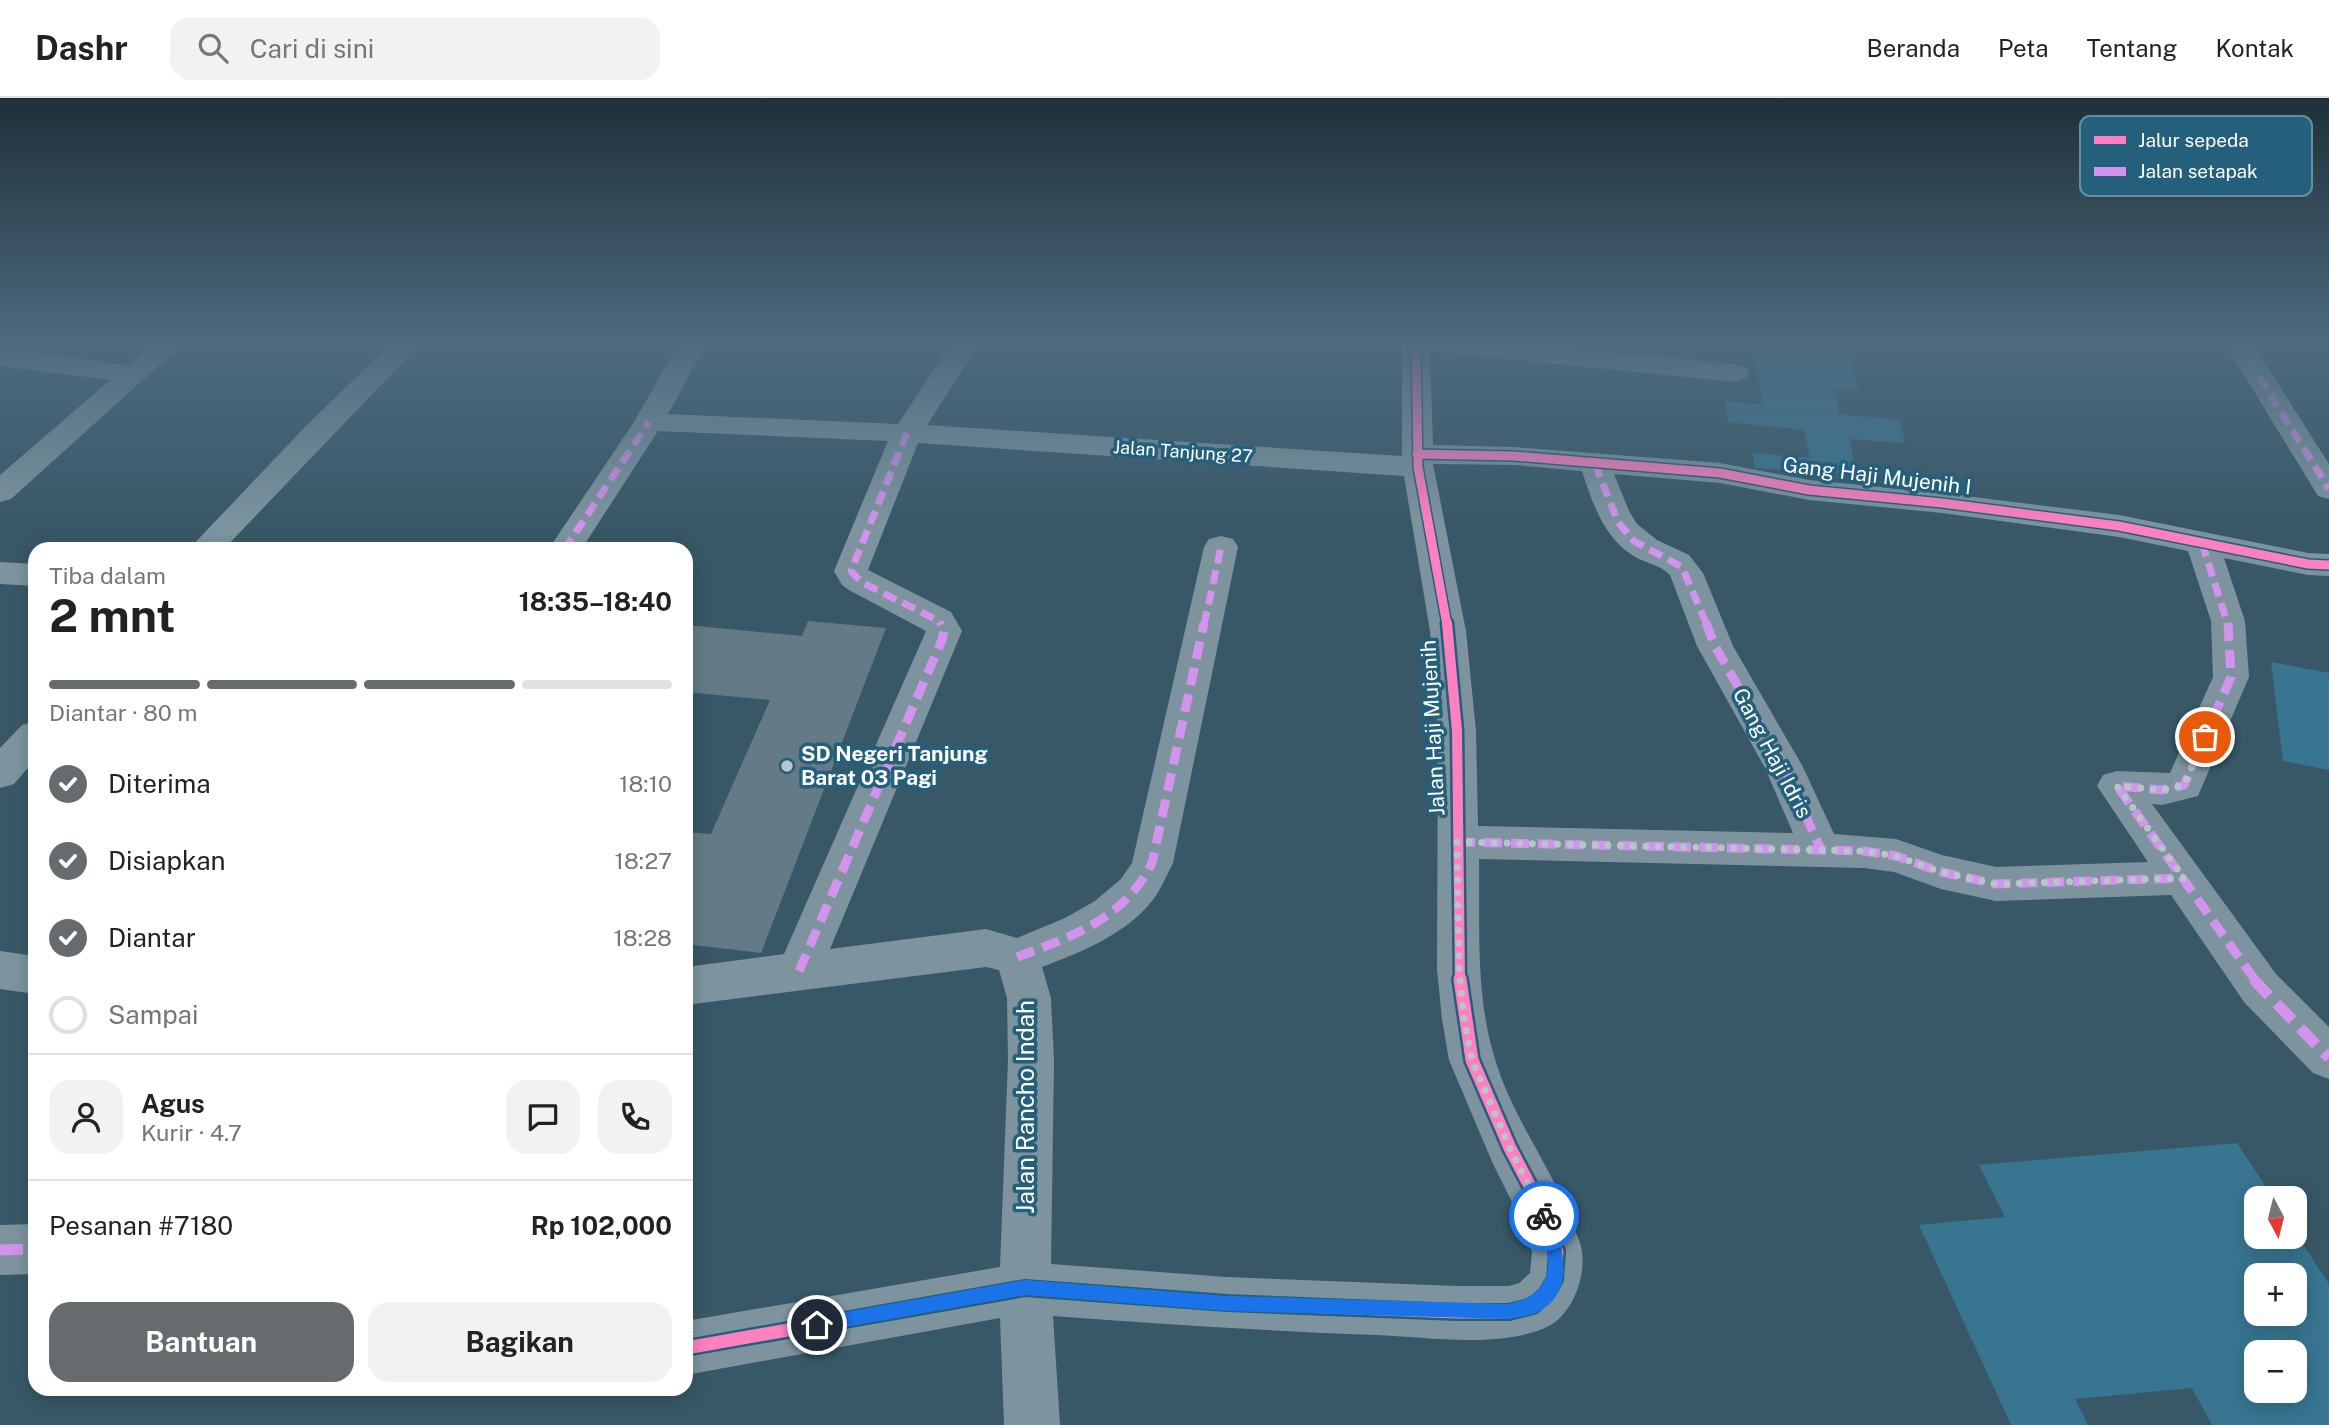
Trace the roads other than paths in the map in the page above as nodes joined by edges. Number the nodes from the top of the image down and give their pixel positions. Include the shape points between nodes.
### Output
1 (100, 403) edge
2 (346, 403) edge
3 (660, 403) edge
4 (927, 403) edge
5 (1417, 403) edge
6 (2275, 403) edge
7 (649, 422) junction
8 (907, 433) junction
9 (1417, 461) junction
10 (1595, 464) junction
11 (2329, 489) edge
12 (0, 492) edge
13 (212, 542) edge
14 (569, 542) edge
15 (2202, 543) junction
16 (1221, 547) dead end
17 (2329, 565) edge
18 (0, 573) edge
19 (28, 575) edge
20 (28, 743) edge
21 (0, 773) edge
22 (1457, 842) junction
23 (1821, 850) junction
24 (2184, 878) junction
25 (1017, 957) junction
26 (0, 970) edge
27 (799, 971) junction
28 (28, 974) edge
29 (693, 985) edge
30 (2329, 1058) edge
31 (28, 1249) edge
32 (0, 1250) edge
33 (1025, 1287) junction
34 (693, 1347) edge
35 (1032, 1425) edge

1 - 12 street
2 - 13 street
3 - 7 street
4 - 8 street
5 - 9 street
6 - 11 street
7 - 8 street, Jalan Tanjung 27
7 - 14 street
8 - 9 street, Jalan Tanjung 27
8 - 27 street via 851,571 861,582 939,621 942,640
9 - 10 street, Gang Haji Mujenih I via 1514,456
9 - 22 street, Jalan Haji Mujenih via 1448,631 1457,731
10 - 15 street, Gang Haji Mujenih I via 1720,472 1809,490 2105,524
10 - 23 street, Gang Haji Idris via 1616,522 1643,547 1671,558 1686,573 1715,646 1784,767
15 - 17 street, Gang Haji Mujenih I
15 - 24 street via 2228,621 2231,677 2184,785 2162,790 2117,786
16 - 25 street via 1152,863 1137,890 1104,918
18 - 19 street
20 - 21 street
22 - 23 street
22 - 33 street, Jalan Haji Mujenih via 1459,969 1472,1060 1542,1209 1557,1252 1555,1279 1547,1293 1533,1306 1509,1312 1457,1312 1227,1303
23 - 24 street via 1895,856 1996,884
24 - 30 street via 2260,988
25 - 27 street via 986,948
25 - 33 street, Jalan Rancho Indah via 1029,998 1031,1060
26 - 28 street
27 - 29 street
31 - 32 street
33 - 34 street
33 - 35 street, Jalan Rancho Indah

